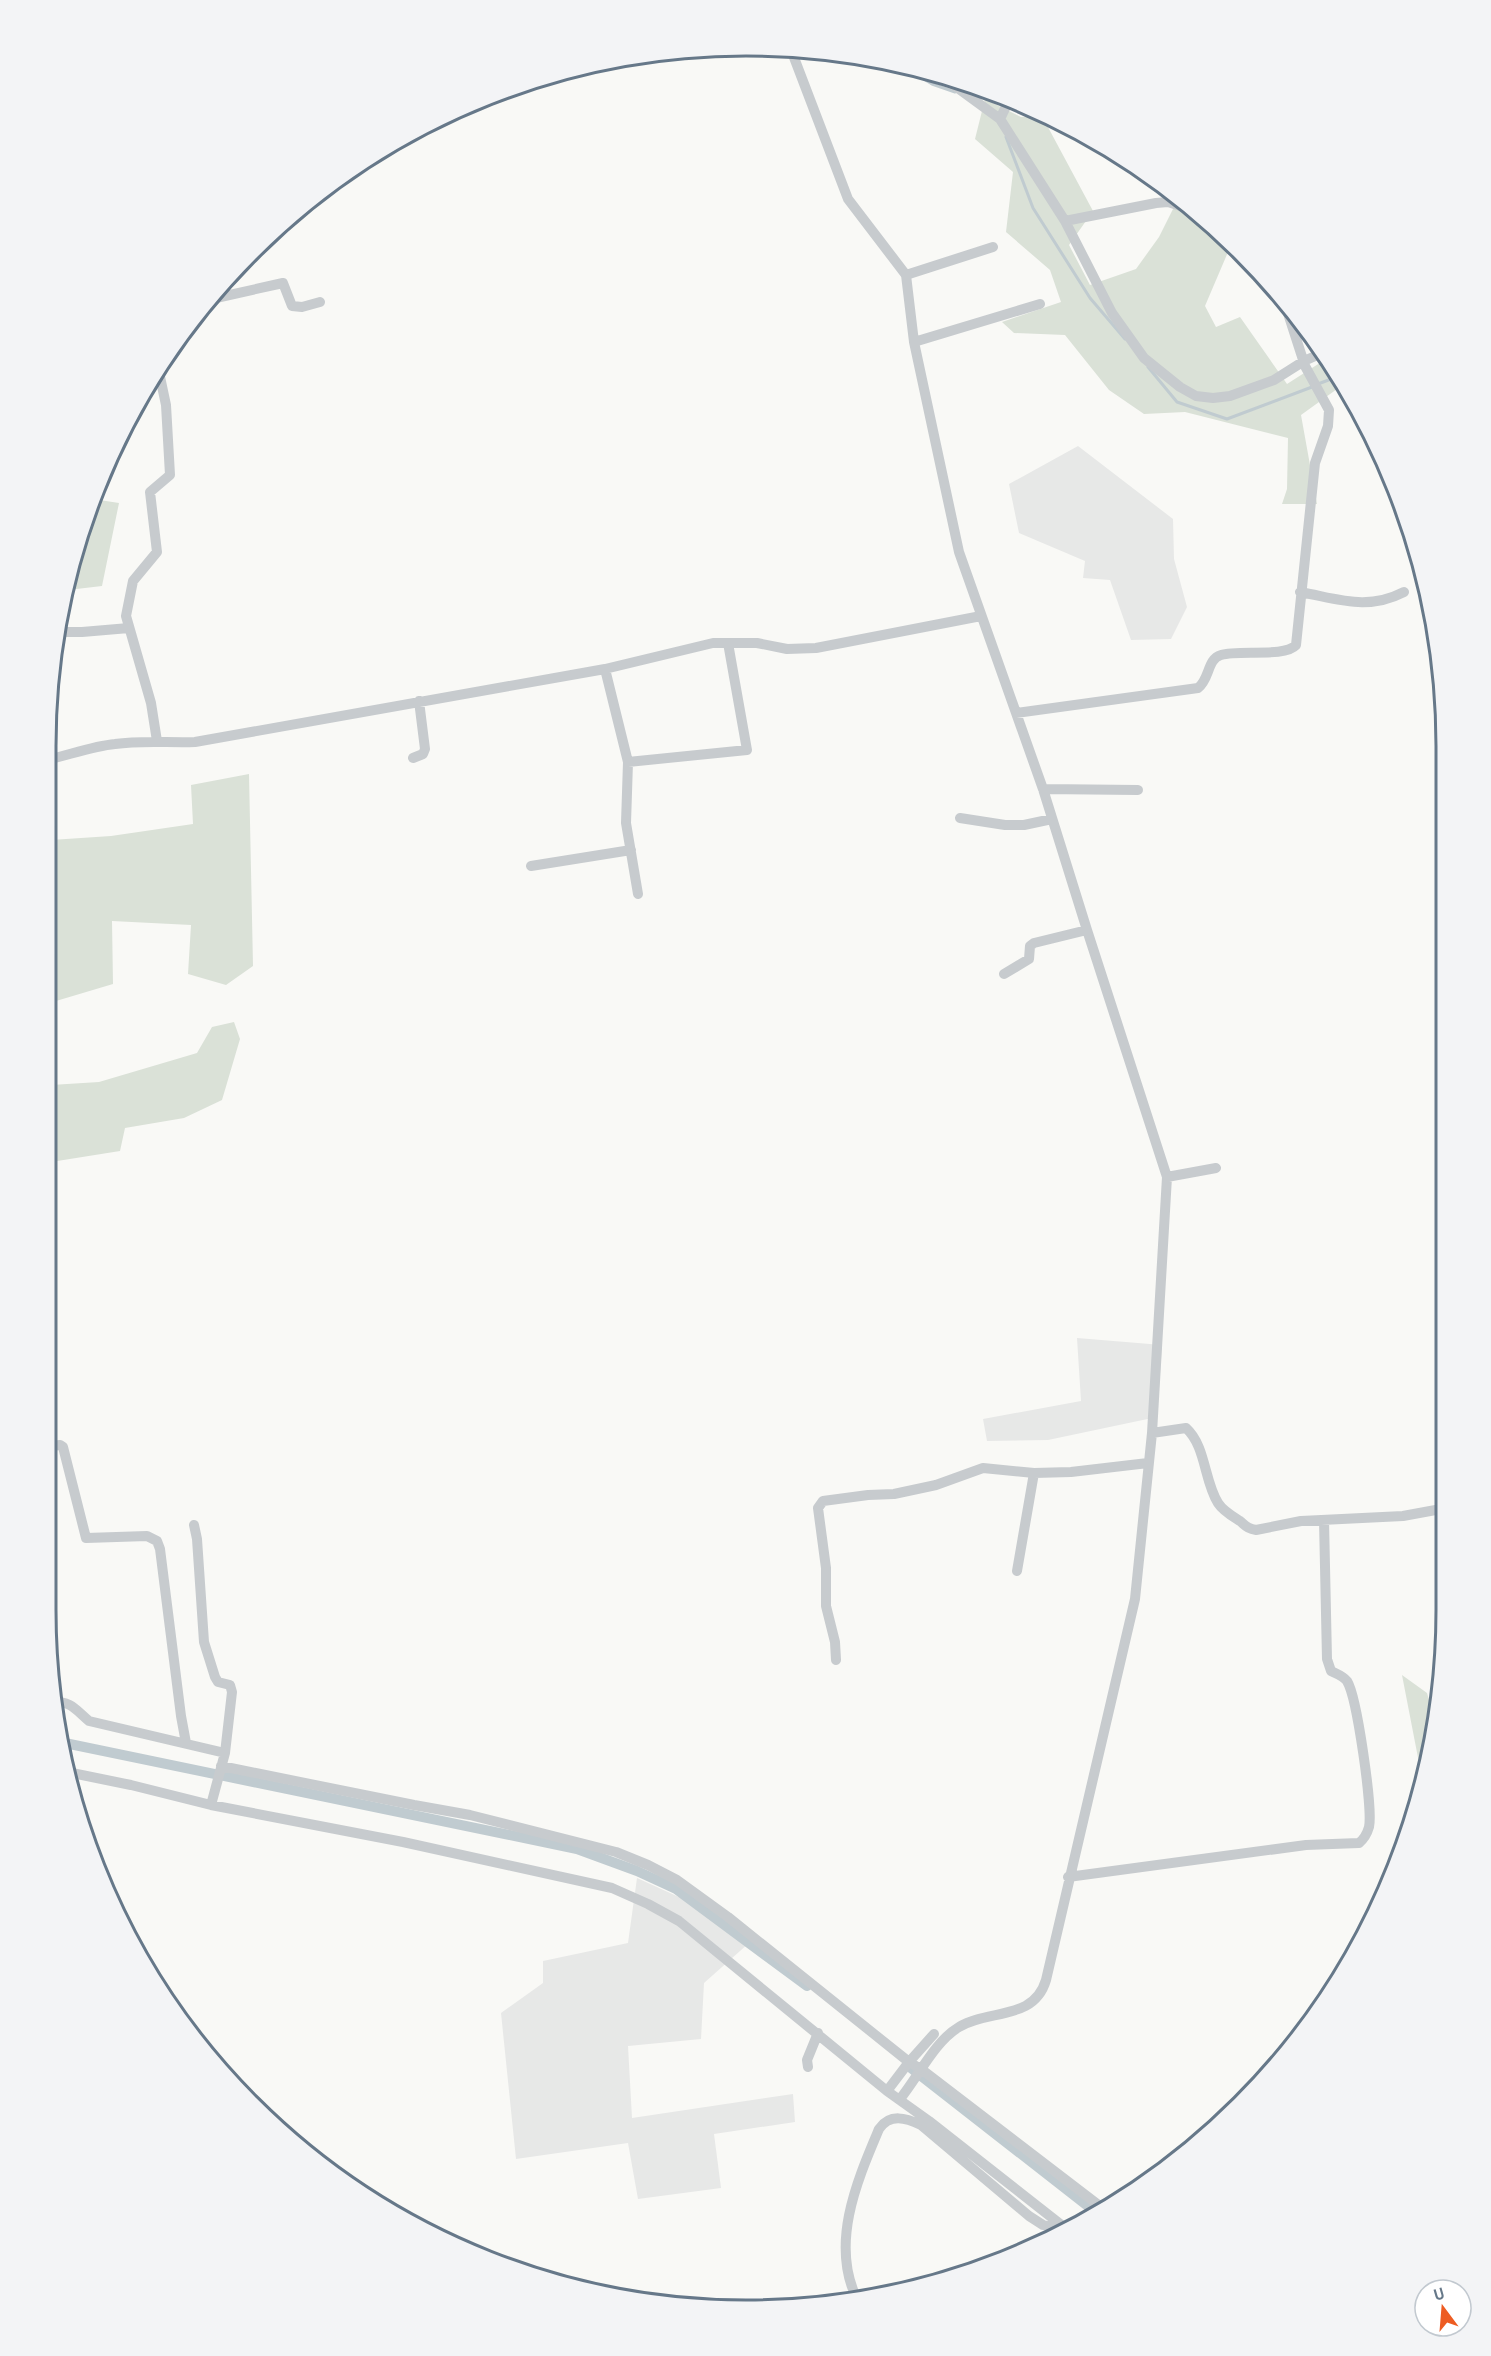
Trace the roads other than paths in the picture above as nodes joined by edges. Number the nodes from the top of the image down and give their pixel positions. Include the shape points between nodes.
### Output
1 (794, 57) edge
2 (960, 90) edge
3 (1006, 106) edge
4 (1000, 119) junction
5 (1172, 203) edge
6 (1065, 221) junction
7 (993, 248) dead end
8 (906, 274) junction
9 (222, 296) edge
10 (320, 302) dead end
11 (1040, 304) dead end
12 (1290, 322) edge
13 (914, 342) junction
14 (1316, 357) edge
15 (1305, 364) junction
16 (161, 380) edge
17 (1300, 592) junction
18 (1404, 592) dead end
19 (981, 616) junction
20 (129, 628) junction
21 (65, 632) edge
22 (728, 643) junction
23 (605, 669) junction
24 (419, 701) junction
25 (1016, 713) junction
26 (157, 741) junction
27 (56, 758) edge
28 (413, 758) dead end
29 (628, 762) junction
30 (1044, 789) junction
31 (1138, 790) dead end
32 (960, 818) dead end
33 (1052, 819) junction
34 (631, 850) junction
35 (531, 866) dead end
36 (638, 894) dead end
37 (1087, 930) junction
38 (1004, 975) dead end
39 (1216, 1168) dead end
40 (1167, 1177) junction
41 (1152, 1432) junction
42 (56, 1445) edge
43 (1148, 1463) junction
44 (1034, 1473) junction
45 (1436, 1510) edge
46 (1324, 1520) junction
47 (194, 1525) dead end
48 (1017, 1571) dead end
49 (836, 1660) dead end
50 (61, 1701) edge
51 (186, 1743) junction
52 (225, 1753) junction
53 (221, 1769) junction
54 (76, 1774) edge
55 (212, 1800) junction
56 (1068, 1877) junction
57 (818, 2033) junction
58 (934, 2034) dead end
59 (908, 2063) junction
60 (808, 2067) dead end
61 (920, 2071) junction
62 (890, 2087) junction
63 (903, 2095) junction
64 (1019, 2192) junction
65 (1011, 2201) junction
66 (1097, 2204) edge
67 (1060, 2224) edge
68 (1054, 2227) edge
69 (854, 2292) edge

1 - 8 street via 848,199
2 - 4 street
3 - 4 street
4 - 6 street
5 - 6 street via 1156,203
6 - 15 street via 1112,314 1144,358 1180,387 1196,396 1230,396
7 - 8 street
8 - 13 street
9 - 10 street via 283,282 292,306
11 - 13 street
12 - 15 street
13 - 19 street via 955,537
14 - 15 street
15 - 17 street via 1329,410 1328,426 1315,463
16 - 20 street via 170,475 150,492 157,552 133,581 126,616
17 - 18 street via 1362,604 1389,600
17 - 25 street via 1293,649 1223,654 1213,659 1202,686 1191,690
19 - 22 street via 816,648
19 - 25 street
20 - 21 street
20 - 26 street via 151,703
22 - 23 street via 713,643
22 - 29 street via 747,750
23 - 24 street
23 - 29 street
24 - 26 street via 195,742
24 - 28 street via 425,749
25 - 30 street
26 - 27 street via 114,744
29 - 34 street via 626,823
30 - 31 street
30 - 33 street
32 - 33 street via 1005,825
33 - 37 street
34 - 35 street
34 - 36 street
37 - 38 street via 1035,943 1030,946 1029,960
37 - 40 street
39 - 40 street
40 - 41 street
41 - 43 street
41 - 46 street via 1186,1428 1198,1447 1218,1502 1249,1529
42 - 51 street via 63,1448 86,1538 147,1536 157,1541
43 - 44 street
43 - 56 street via 1135,1599
44 - 48 street
44 - 49 street via 983,1468 936,1485 820,1504 826,1606
45 - 46 street via 1403,1516
46 - 56 street via 1327,1659 1331,1671 1348,1683 1357,1713 1368,1792 1369,1825 1363,1839 1359,1843 1306,1845
47 - 52 street via 204,1641 218,1682 228,1684 232,1692
50 - 51 street via 76,1707 89,1721
51 - 52 street
52 - 53 street
53 - 55 street
53 - 59 street via 470,1815 616,1852 648,1865 677,1880 728,1917
54 - 55 street
55 - 57 street via 612,1888 679,1921
56 - 61 street via 1042,1992 1017,2010 960,2026
57 - 60 street
57 - 62 street
58 - 59 street
59 - 61 street
59 - 62 street
61 - 63 street
61 - 66 street
62 - 63 street
63 - 64 street
64 - 65 street
64 - 67 street
65 - 68 street via 1043,2225
65 - 69 street via 921,2125 906,2118 883,2123 850,2208 846,2254

